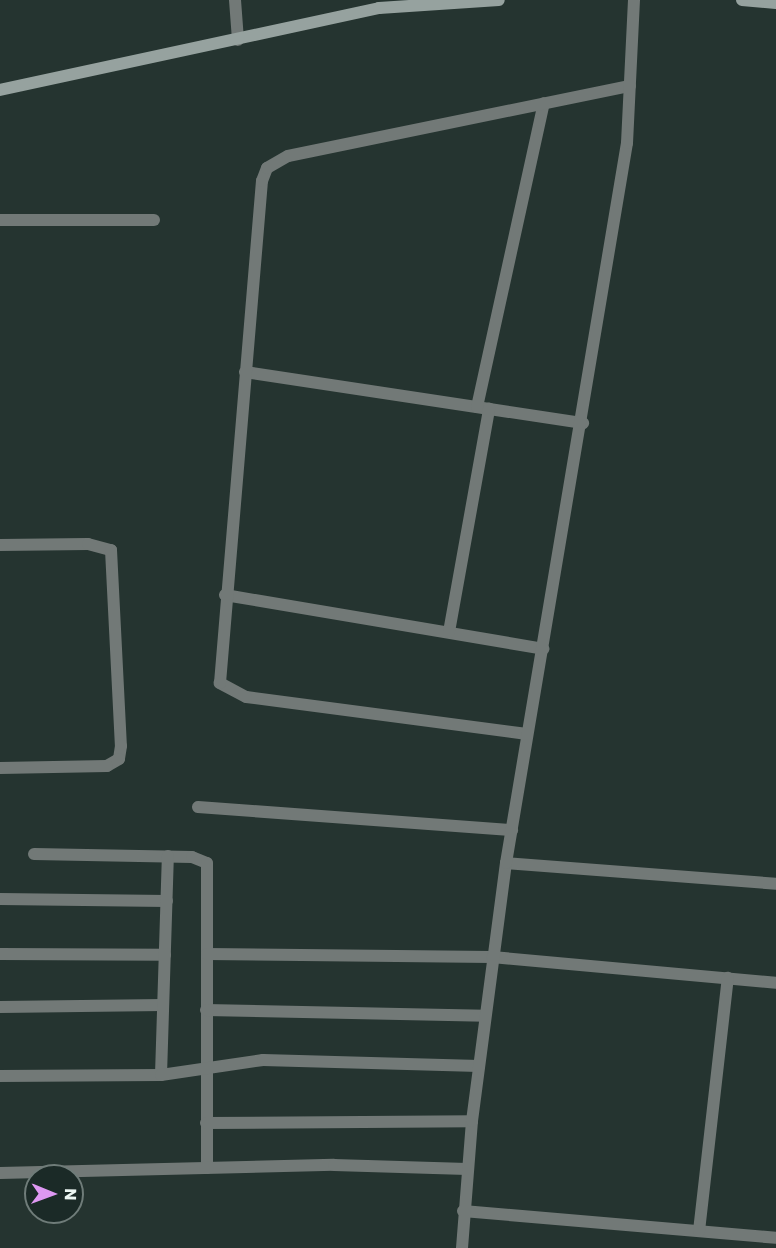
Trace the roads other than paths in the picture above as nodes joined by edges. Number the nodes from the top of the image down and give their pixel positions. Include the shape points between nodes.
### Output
1 (235, 0) edge
2 (499, 0) edge
3 (634, 0) edge
4 (742, 0) edge
5 (776, 3) edge
6 (372, 5) edge
7 (238, 40) junction
8 (630, 86) junction
9 (0, 90) edge
10 (544, 103) junction
11 (0, 220) edge
12 (154, 220) dead end
13 (244, 372) junction
14 (483, 408) junction
15 (583, 423) junction
16 (0, 546) edge
17 (225, 595) junction
18 (449, 632) junction
19 (543, 649) junction
20 (527, 734) junction
21 (0, 768) edge
22 (198, 807) dead end
23 (512, 830) junction
24 (34, 855) dead end
25 (168, 856) junction
26 (506, 863) junction
27 (776, 884) edge
28 (0, 899) edge
29 (166, 901) junction
30 (0, 954) edge
31 (207, 954) junction
32 (165, 955) junction
33 (492, 957) junction
34 (728, 978) junction
35 (776, 983) edge
36 (163, 1005) junction
37 (0, 1007) edge
38 (206, 1010) junction
39 (485, 1016) junction
40 (478, 1066) junction
41 (205, 1067) junction
42 (161, 1075) junction
43 (0, 1076) edge
44 (472, 1121) junction
45 (206, 1123) junction
46 (207, 1168) junction
47 (467, 1169) junction
48 (0, 1173) edge
49 (463, 1211) junction
50 (699, 1232) junction
51 (776, 1238) edge
52 (462, 1248) edge

1 - 7 street
2 - 6 street
3 - 8 street
4 - 5 street
6 - 7 street
7 - 9 street
8 - 10 street
8 - 15 street via 627,143
10 - 13 street via 288,156 267,168
10 - 14 street
11 - 12 street
13 - 14 street
13 - 17 street
14 - 15 street
14 - 18 street
15 - 19 street
16 - 21 street via 88,544 111,550 121,746 119,759 107,766
17 - 18 street
17 - 20 street via 217,673 229,692
18 - 19 street
19 - 20 street
20 - 23 street
22 - 23 street
23 - 26 street
24 - 25 street
25 - 29 street
25 - 31 street via 207,862
26 - 27 street
26 - 33 street
28 - 29 street
29 - 32 street
30 - 32 street
31 - 33 street
31 - 38 street
32 - 36 street
33 - 34 street
33 - 39 street
34 - 35 street
34 - 50 street
36 - 37 street
36 - 42 street
38 - 39 street
38 - 41 street
39 - 40 street
40 - 41 street via 263,1060
40 - 44 street
41 - 42 street
41 - 45 street
42 - 43 street
44 - 45 street
44 - 47 street
45 - 46 street
46 - 47 street
46 - 48 street
47 - 49 street
49 - 50 street
49 - 52 street
50 - 51 street

